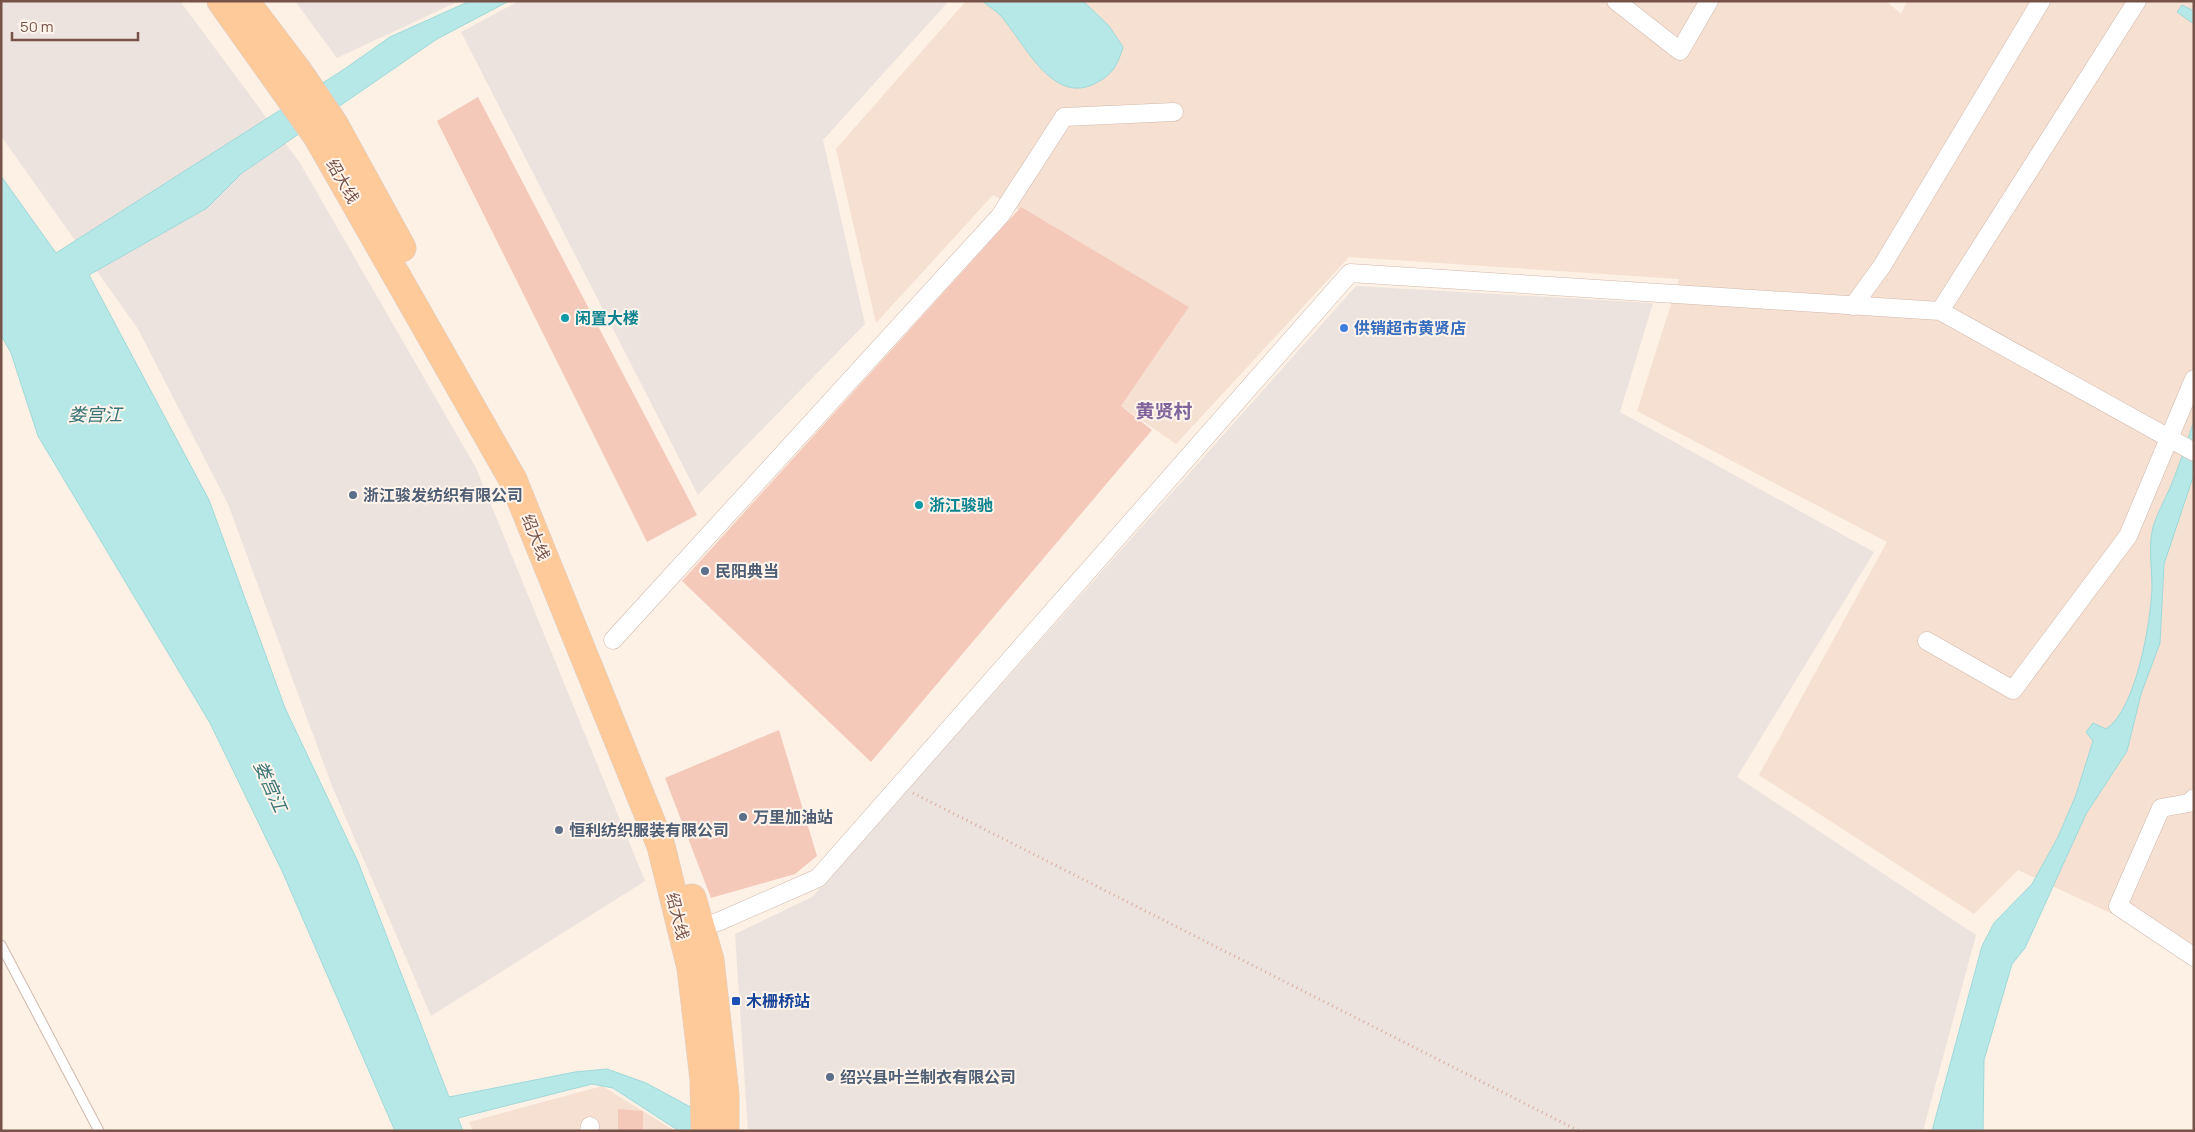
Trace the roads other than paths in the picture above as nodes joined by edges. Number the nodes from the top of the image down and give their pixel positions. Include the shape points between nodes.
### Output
1 (221, 1) edge
2 (245, 1) edge
3 (1616, 1) edge
4 (1709, 1) edge
5 (2041, 1) edge
6 (2137, 1) edge
7 (291, 79) junction
8 (1174, 112) dead end
9 (1853, 306) junction
10 (1940, 311) junction
11 (2194, 379) edge
12 (2181, 444) edge
13 (613, 640) dead end
14 (1927, 642) dead end
15 (2194, 798) edge
16 (692, 931) junction
17 (1, 945) edge
18 (2194, 957) edge
19 (714, 1087) junction
20 (99, 1131) edge
21 (705, 1131) edge
22 (725, 1131) edge

1 - 7 main road, 绍大线
2 - 7 main road, 绍大线
3 - 4 street via 1680,51
5 - 9 street via 1882,266
6 - 10 street
7 - 16 main road, 绍大线 via 325,130 512,480 661,846
8 - 13 street via 1064,117 1000,216
9 - 10 street
9 - 16 street via 1350,274 818,878
10 - 12 street
11 - 12 street
12 - 14 street via 2128,536 2013,690
15 - 18 street via 2190,803 2161,808 2118,906
16 - 19 main road, 绍大线 via 691,968
17 - 20 lane
19 - 21 main road, 绍大线
19 - 22 main road, 绍大线

